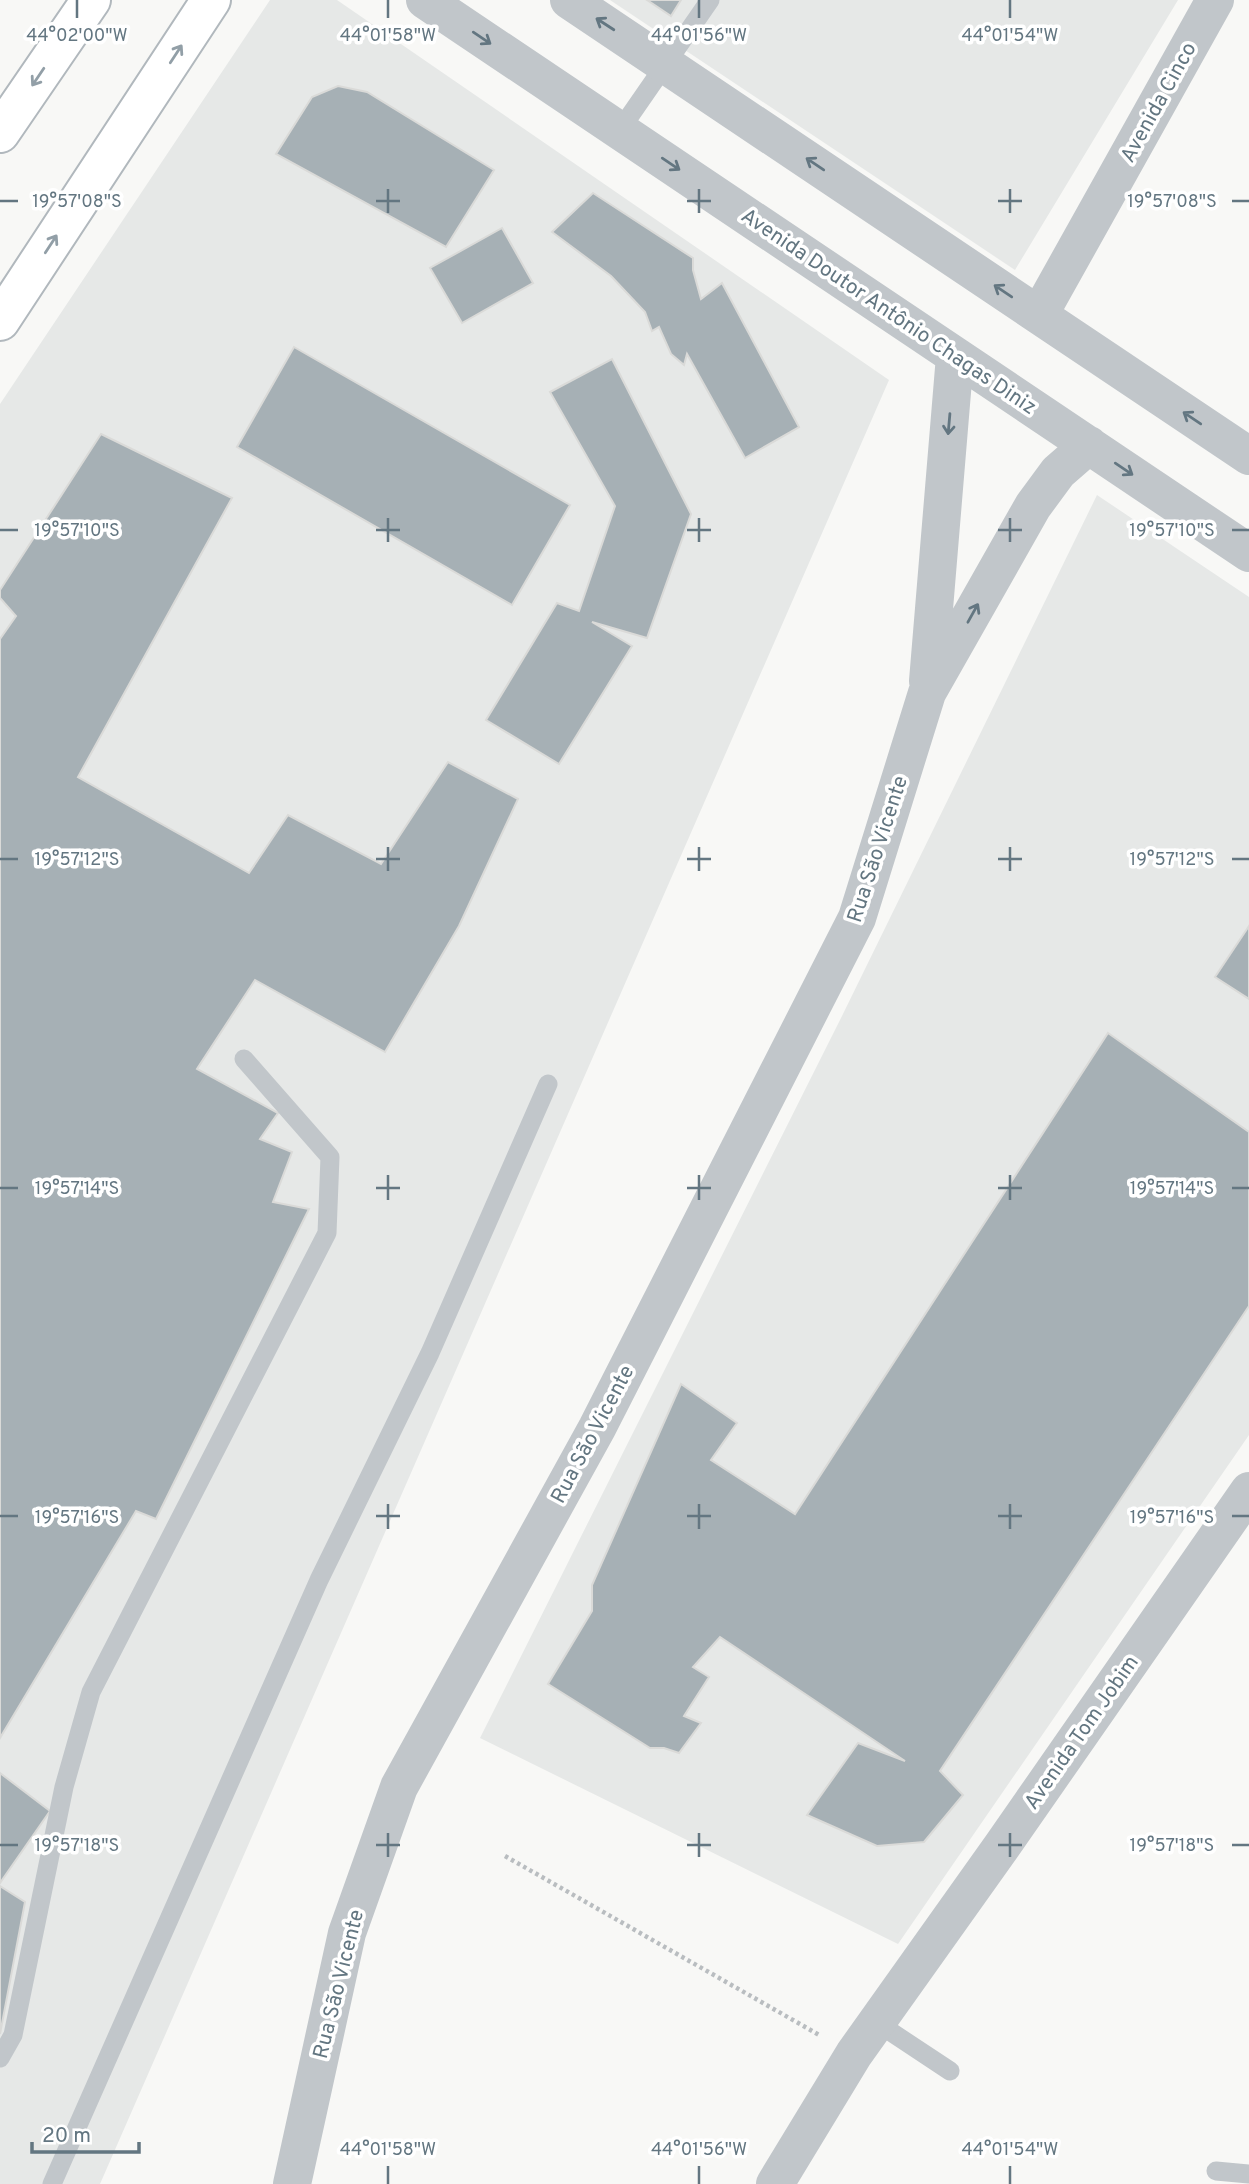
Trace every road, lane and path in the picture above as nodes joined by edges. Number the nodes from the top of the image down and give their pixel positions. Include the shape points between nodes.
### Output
1 (91, 0) edge
2 (211, 0) edge
3 (425, 0) edge
4 (569, 0) edge
5 (710, 0) edge
6 (1215, 0) edge
7 (666, 64) junction
8 (620, 130) junction
9 (0, 133) edge
10 (12, 279) edge
11 (1039, 315) junction
12 (0, 321) edge
13 (955, 356) junction
14 (1088, 446) junction
15 (1249, 456) edge
16 (1249, 553) edge
17 (927, 694) junction
18 (244, 1059) dead end
19 (548, 1084) dead end
20 (1249, 1491) edge
21 (505, 1856) dead end
22 (876, 2022) junction
23 (853, 2054) junction
24 (0, 2058) edge
25 (950, 2071) dead end
26 (1216, 2171) dead end
27 (1249, 2174) edge
28 (52, 2184) edge
29 (292, 2184) edge
30 (775, 2184) edge

1 -> 9 street
10 -> 2 street
3 -> 8 street, Avenida Doutor Antônio Chagas Diniz
7 -> 4 street
5 - 7 lane
6 - 11 street, Avenida Cinco
7 - 8 lane
11 -> 7 street
8 -> 13 street, Avenida Doutor Antônio Chagas Diniz
10 - 12 street
15 -> 11 street
13 - 14 street, Avenida Doutor Antônio Chagas Diniz
13 -> 17 street, Rua São Vicente
14 -> 16 street, Avenida Doutor Antônio Chagas Diniz
17 -> 14 street, Rua São Vicente via 1033,506 1058,471
17 - 29 street, Rua São Vicente via 857,918 597,1428 398,1787 347,1933
18 - 24 lane via 330,1157 327,1233 91,1692 64,1787 13,2035
19 - 28 lane via 430,1353 319,1580
20 - 22 street, Avenida Tom Jobim
21 - 23 path
22 - 23 street, Avenida Tom Jobim
22 - 25 lane
23 - 30 street, Avenida Tom Jobim
26 - 27 lane

